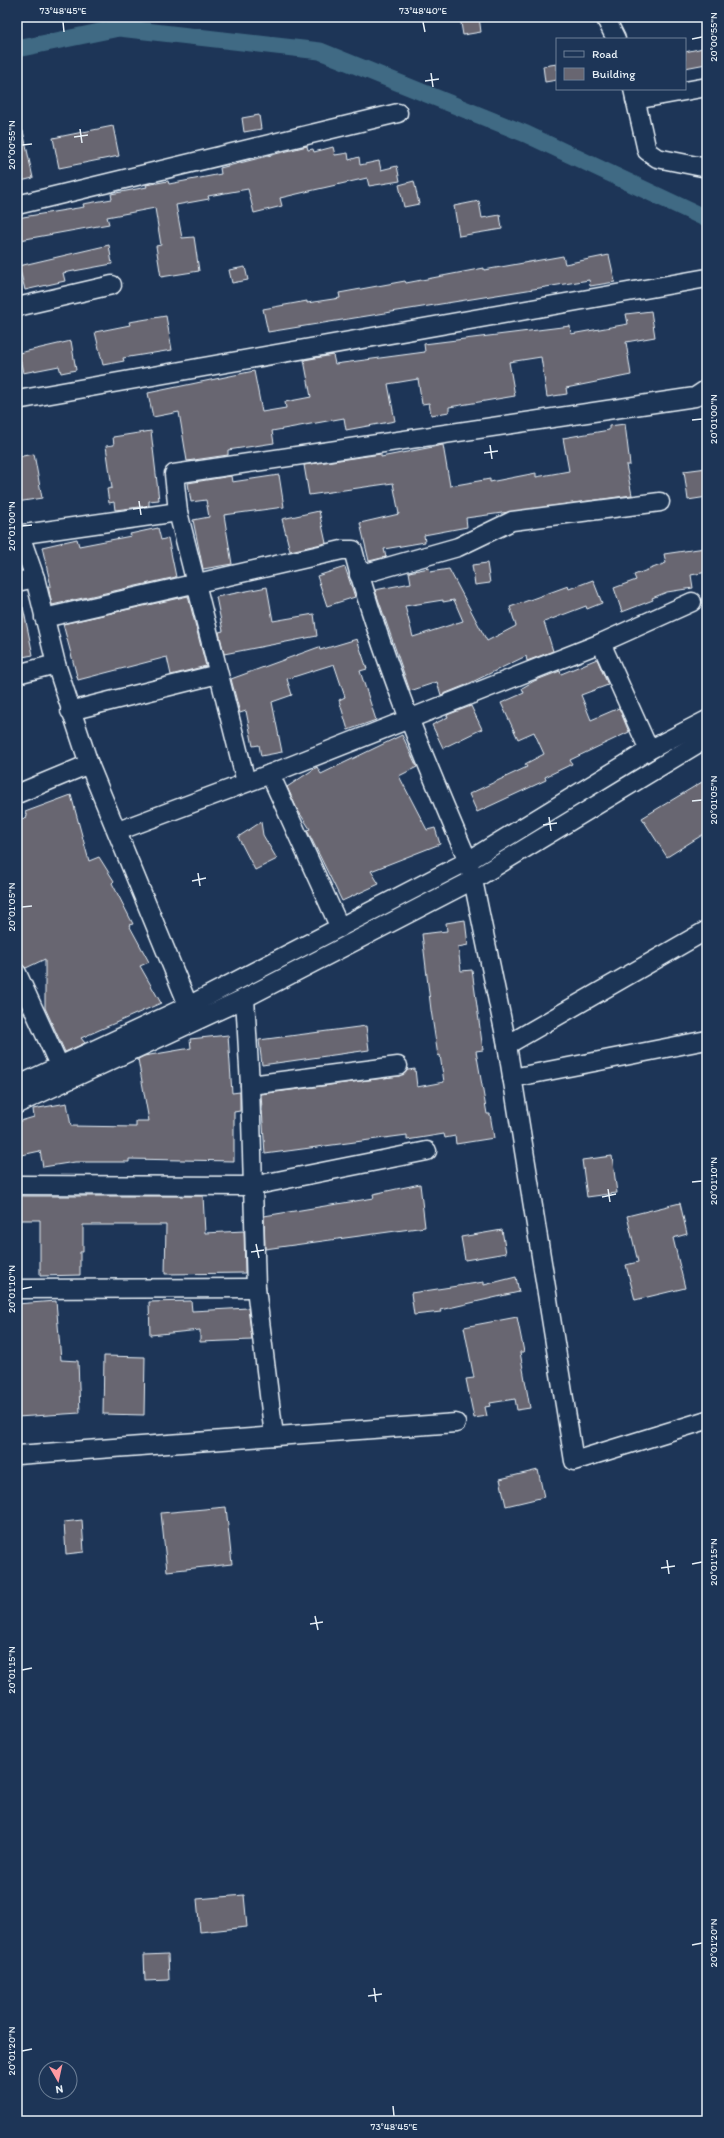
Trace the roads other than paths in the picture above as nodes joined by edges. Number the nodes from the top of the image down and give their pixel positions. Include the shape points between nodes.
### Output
1 (606, 17) edge
2 (616, 38) edge
3 (707, 87) edge
4 (686, 89) edge
5 (680, 90) edge
6 (634, 95) edge
7 (398, 113) dead end
8 (707, 168) edge
9 (17, 205) edge
10 (707, 278) edge
11 (112, 285) dead end
12 (17, 308) edge
13 (707, 389) edge
14 (17, 400) edge
15 (660, 502) dead end
16 (178, 512) junction
17 (19, 535) edge
18 (359, 575) junction
19 (35, 578) junction
20 (17, 582) edge
21 (194, 582) junction
22 (692, 602) dead end
23 (44, 618) junction
24 (601, 643) junction
25 (56, 664) junction
26 (17, 674) edge
27 (218, 674) junction
28 (70, 710) junction
29 (408, 718) junction
30 (704, 731) edge
31 (649, 750) junction
32 (89, 764) junction
33 (270, 774) junction
34 (246, 782) junction
35 (17, 794) edge
36 (118, 831) junction
37 (468, 861) junction
38 (472, 880) junction
39 (340, 928) junction
40 (707, 930) edge
41 (17, 973) edge
42 (245, 998) junction
43 (191, 1013) junction
44 (707, 1040) edge
45 (507, 1045) junction
46 (398, 1066) dead end
47 (63, 1073) junction
48 (512, 1078) junction
49 (250, 1085) junction
50 (17, 1086) edge
51 (17, 1104) edge
52 (427, 1151) dead end
53 (17, 1185) edge
54 (252, 1186) junction
55 (256, 1288) junction
56 (17, 1289) edge
57 (707, 1420) edge
58 (456, 1422) dead end
59 (274, 1436) junction
60 (17, 1455) edge

1 - 2 street
3 - 4 street
5 - 6 street
6 - 8 street via 647,151 651,155
7 - 9 street
10 - 14 street
11 - 12 street
13 - 16 street via 695,397 174,474
15 - 18 street via 512,521 458,547
16 - 17 street
16 - 21 street
17 - 19 street
18 - 21 street via 353,550 342,550
18 - 29 street
19 - 20 street
19 - 23 street
21 - 23 street
21 - 27 street
22 - 24 street
23 - 25 street
24 - 29 street
24 - 31 street
25 - 26 street
25 - 28 street
27 - 28 street
27 - 34 street
28 - 32 street
29 - 33 street
29 - 37 street
30 - 31 street
30 - 38 street
31 - 37 street
32 - 35 street
32 - 36 street
33 - 34 street
33 - 39 street
34 - 36 street
36 - 43 street
37 - 38 street
37 - 39 street
38 - 42 street
38 - 45 street
39 - 43 street
40 - 45 street
41 - 47 street
42 - 43 street
42 - 49 street
43 - 47 street
44 - 48 street
45 - 48 street
46 - 49 street
47 - 50 street
47 - 51 street
48 - 57 street via 574,1461
49 - 54 street
52 - 54 street
53 - 54 street
54 - 55 street
55 - 56 street
55 - 59 street
58 - 59 street
59 - 60 street

